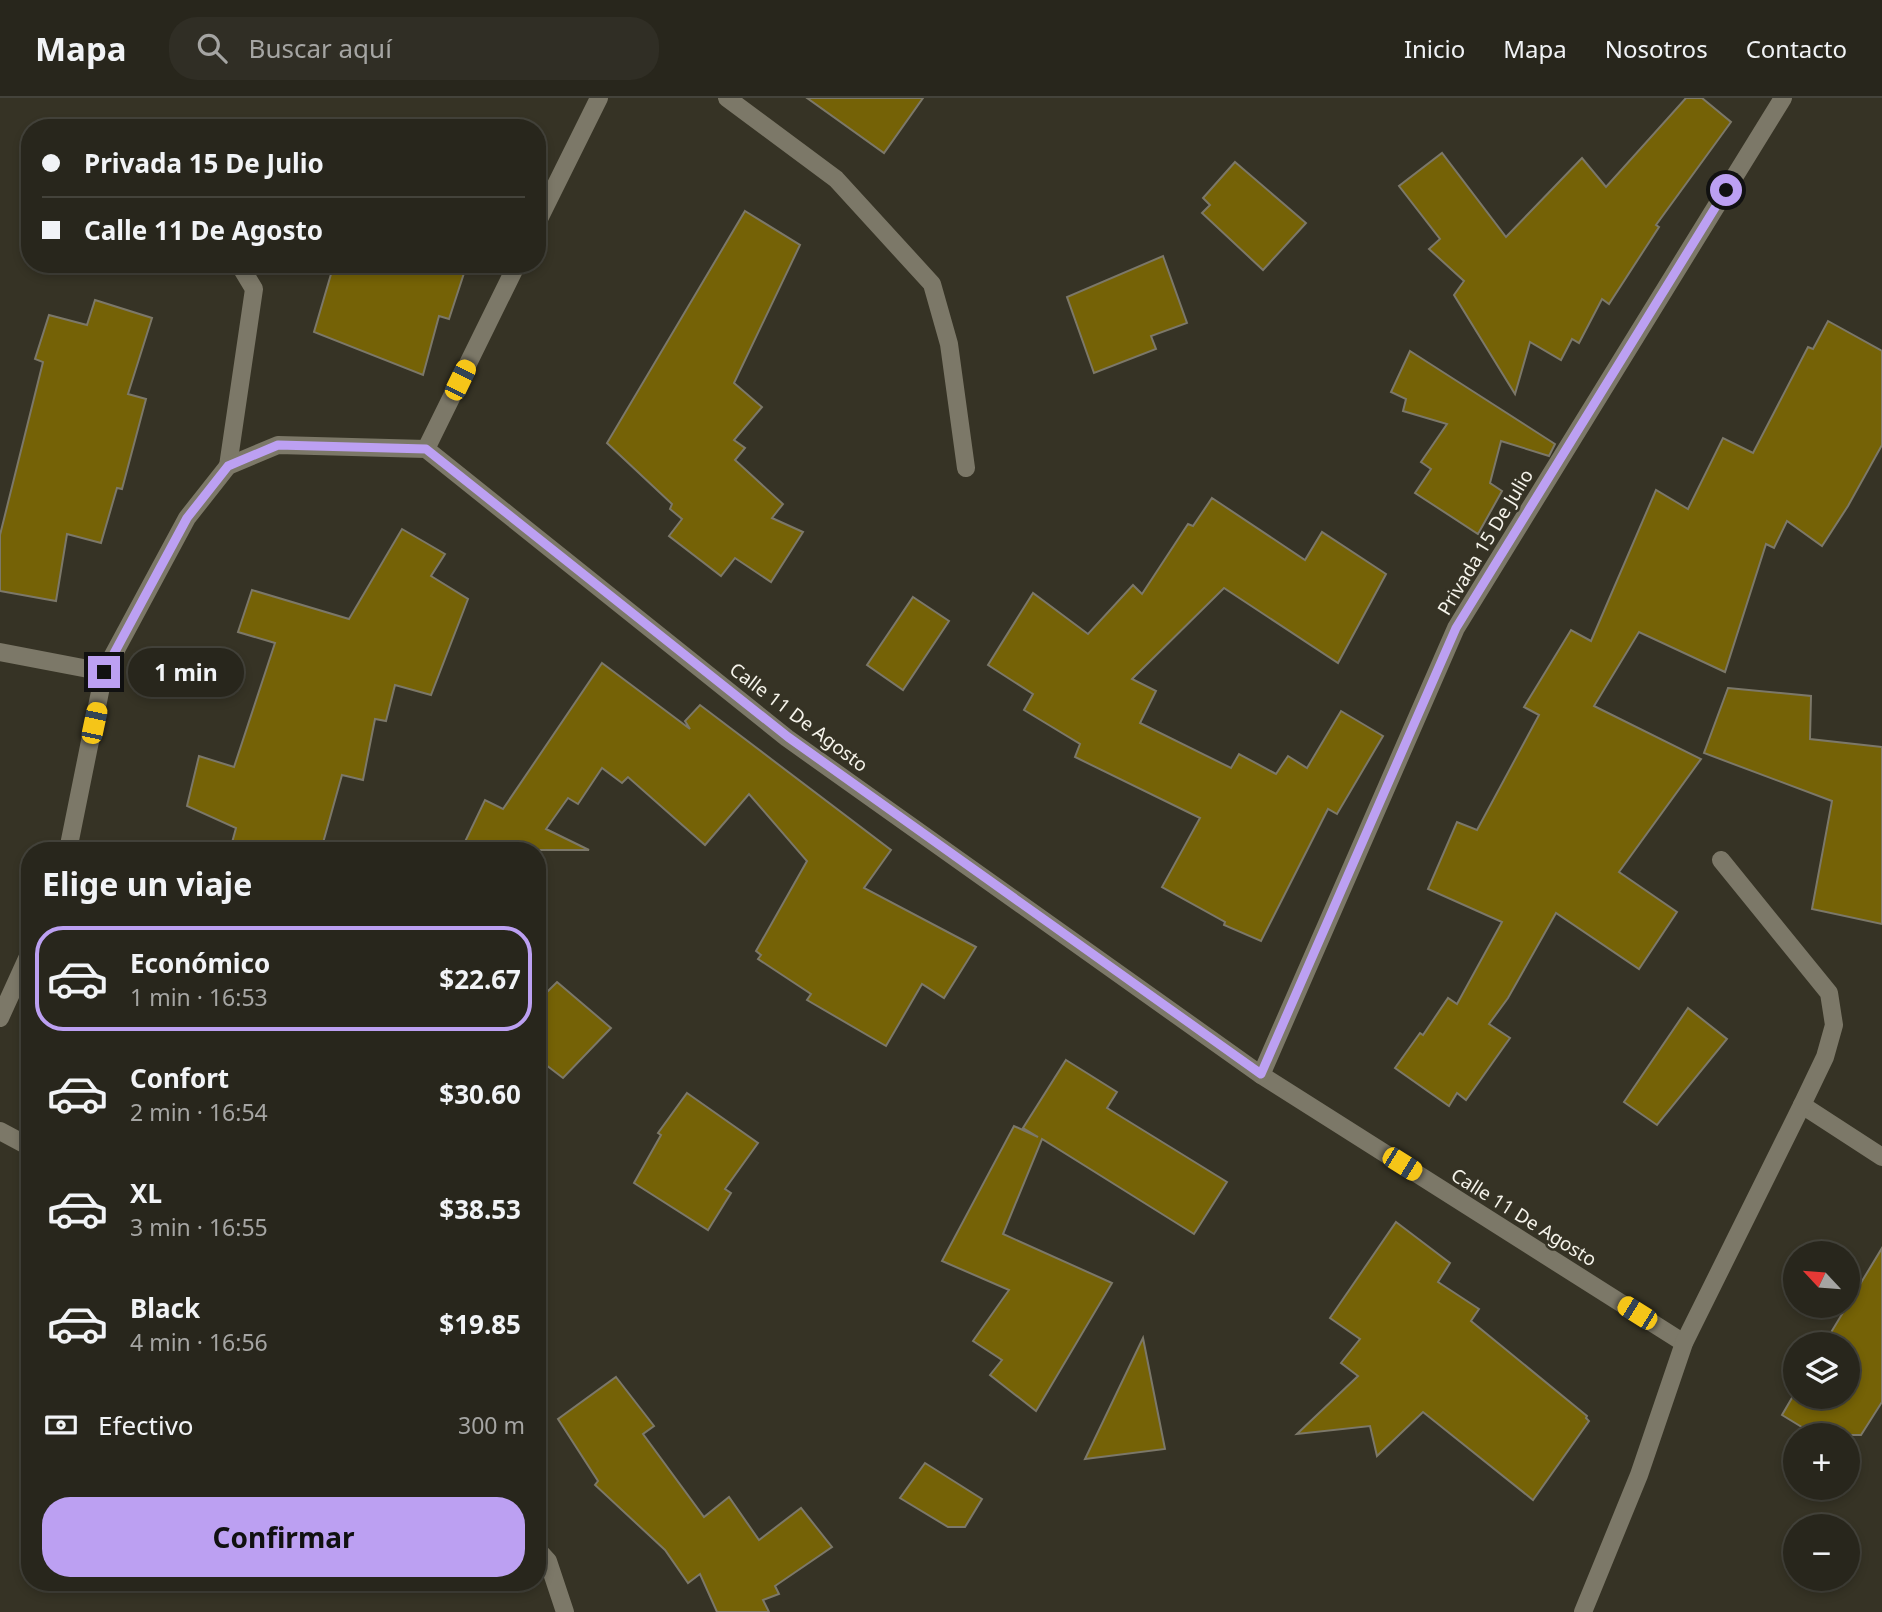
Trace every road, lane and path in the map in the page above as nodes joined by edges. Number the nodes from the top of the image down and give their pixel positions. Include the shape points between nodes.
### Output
1 (599, 98) edge
2 (727, 98) edge
3 (1783, 98) edge
4 (546, 205) edge
5 (244, 273) edge
6 (513, 273) edge
7 (426, 449) junction
8 (228, 466) junction
9 (966, 468) dead end
10 (0, 652) edge
11 (104, 672) junction
12 (70, 842) edge
13 (1721, 860) dead end
14 (21, 972) edge
15 (0, 1018) edge
16 (1261, 1074) junction
17 (1802, 1105) junction
18 (0, 1131) edge
19 (21, 1142) edge
20 (1882, 1157) edge
21 (1684, 1343) junction
22 (546, 1559) edge
23 (565, 1612) edge
24 (1583, 1612) edge

1 - 4 street
2 - 9 street via 836,179 932,284 949,344
3 - 16 street, Privada 15 De Julio via 1456,628
5 - 8 street via 254,289
6 - 7 street
7 - 8 street via 278,445
7 - 16 street, Calle 11 De Agosto via 788,737
8 - 11 street via 187,518
10 - 11 street
11 - 12 street
13 - 17 street via 1829,993 1835,1025
14 - 15 street
16 - 21 street, Calle 11 De Agosto
17 - 20 street
17 - 21 street
18 - 19 street
21 - 24 street via 1639,1475
22 - 23 street

